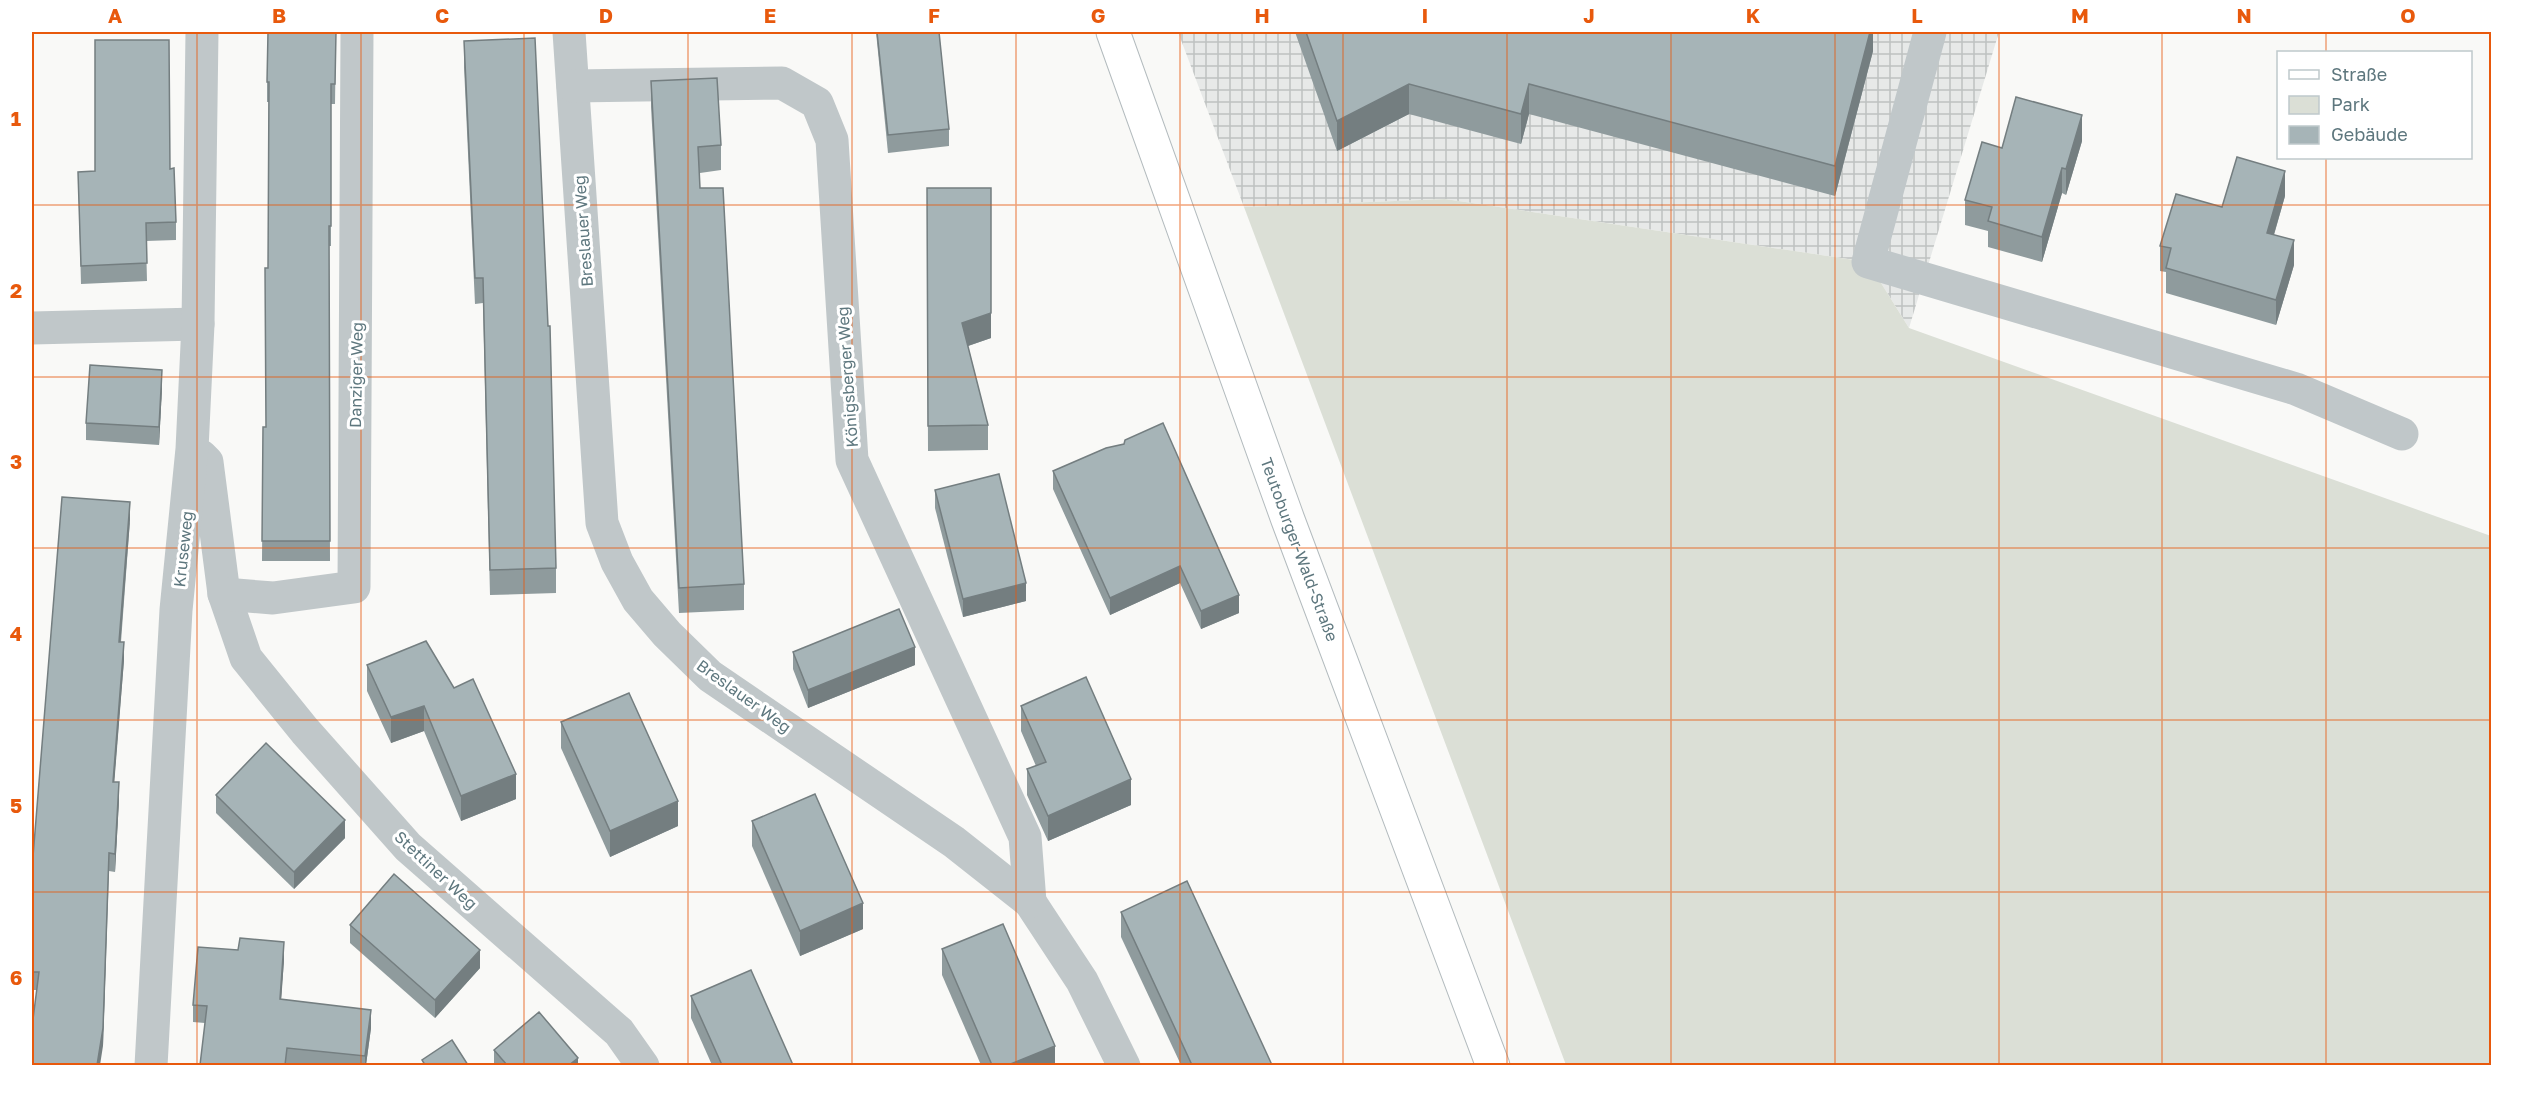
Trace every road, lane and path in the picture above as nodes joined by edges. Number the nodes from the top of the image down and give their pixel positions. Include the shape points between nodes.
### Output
1 (202, 32) edge
2 (357, 32) edge
3 (569, 32) edge
4 (1113, 32) edge
5 (1930, 32) edge
6 (573, 86) junction
7 (198, 324) junction
8 (32, 328) edge
9 (2402, 434) dead end
10 (192, 449) junction
11 (224, 594) junction
12 (1030, 902) junction
13 (151, 1065) edge
14 (642, 1065) edge
15 (1124, 1065) edge
16 (1493, 1065) edge

1 - 7 street, Kruseweg
2 - 11 street, Danziger Weg via 354,587 273,598
3 - 6 street, Breslauer Weg
4 - 16 main road, Teutoburger-Wald-Straße via 1288,520
5 - 9 street via 1868,262 2296,389
6 - 12 street, Breslauer Weg via 602,523 617,562 633,590 668,634 710,676 954,842
6 - 12 street, Königsberger Weg via 782,83 817,103 832,140 852,460 1025,837
7 - 8 street
7 - 10 street, Kruseweg
10 - 11 street via 207,462
10 - 13 street, Kruseweg via 176,610
11 - 14 street, Stettiner Weg via 246,658 305,731 408,847 619,1032
12 - 15 street, Breslauer Weg via 1082,981

